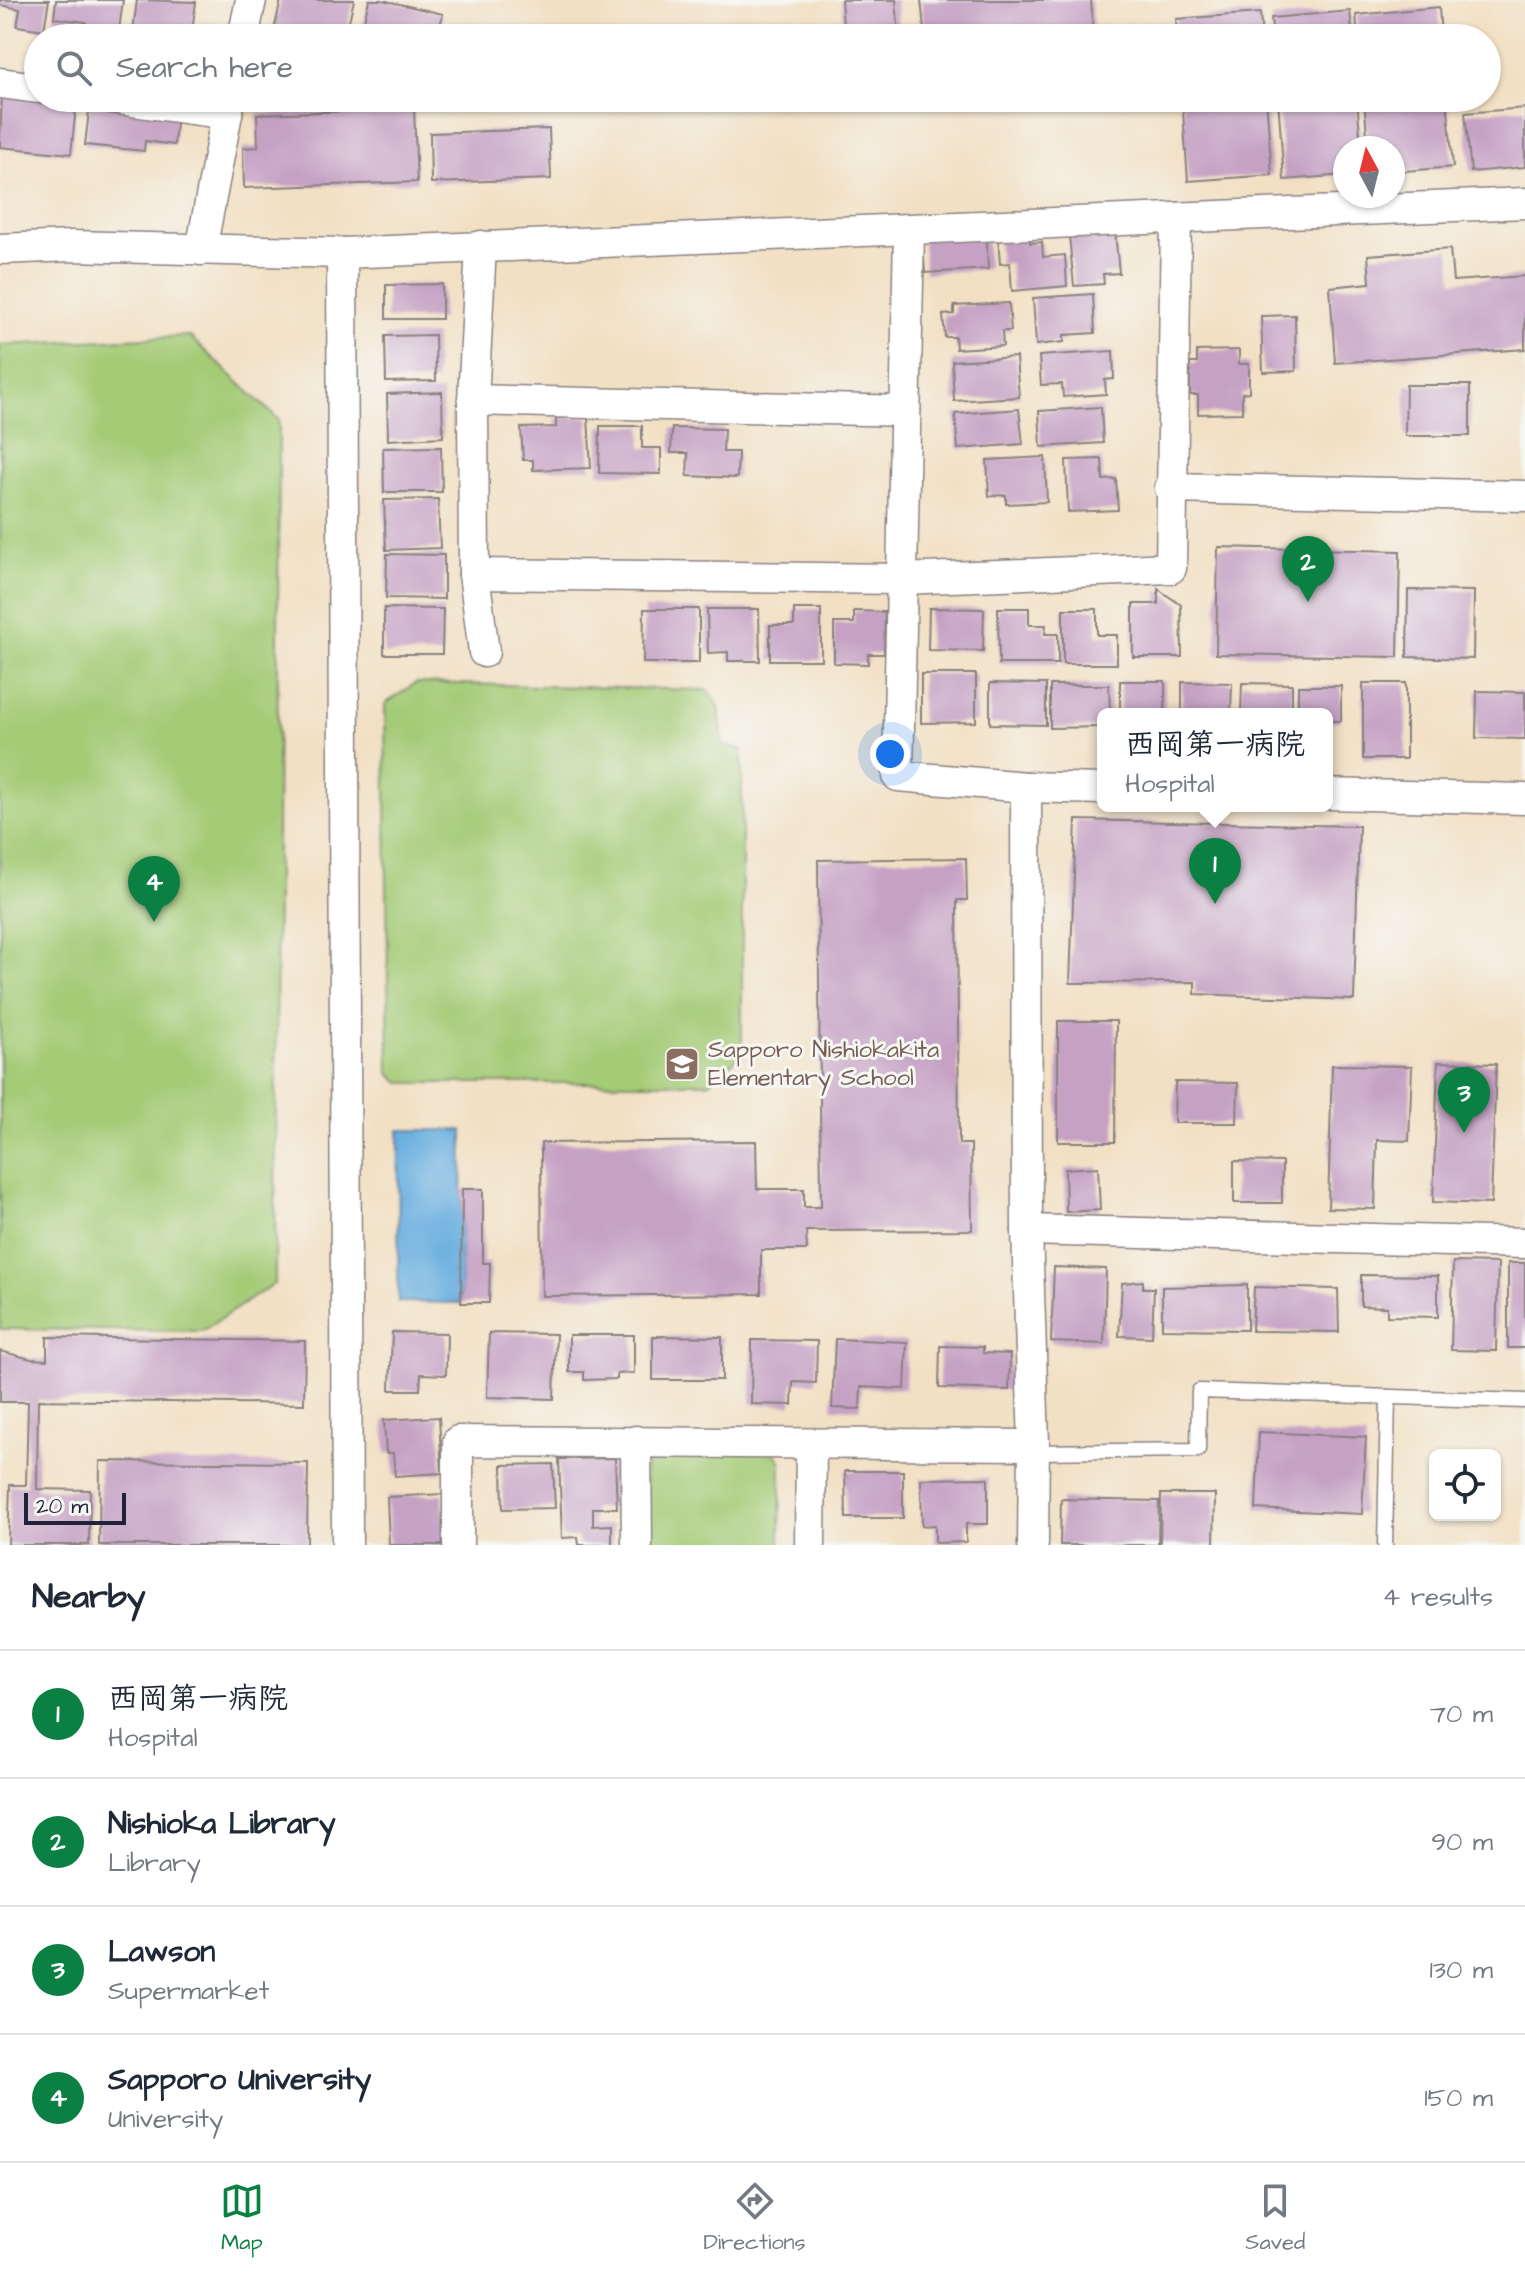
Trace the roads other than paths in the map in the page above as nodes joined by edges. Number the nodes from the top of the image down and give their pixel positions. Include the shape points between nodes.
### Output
1 (251, 0) edge
2 (246, 24) edge
3 (0, 83) edge
4 (24, 86) edge
5 (228, 112) edge
6 (1525, 203) edge
7 (1176, 218) junction
8 (909, 230) junction
9 (481, 246) junction
10 (0, 249) edge
11 (201, 250) junction
12 (342, 253) junction
13 (473, 400) junction
14 (905, 411) junction
15 (1170, 488) junction
16 (1525, 496) edge
17 (474, 574) junction
18 (901, 579) junction
19 (484, 652) dead end
20 (1026, 787) junction
21 (1097, 789) edge
22 (1333, 794) edge
23 (1525, 799) edge
24 (1027, 1230) junction
25 (1525, 1243) edge
26 (1388, 1397) junction
27 (1525, 1401) edge
28 (636, 1441) junction
29 (811, 1445) junction
30 (1034, 1448) junction
31 (347, 1545) edge
32 (458, 1545) edge
33 (637, 1545) edge
34 (810, 1545) edge
35 (1033, 1545) edge
36 (1385, 1545) edge

1 - 2 street
3 - 4 street
5 - 11 street
6 - 7 street
7 - 8 street
7 - 15 street
8 - 9 street
8 - 14 street
9 - 12 street
9 - 13 street
10 - 11 street
11 - 12 street
12 - 31 street
13 - 14 street
13 - 17 street
14 - 18 street
15 - 16 street
15 - 18 street via 1171,568
17 - 18 street
17 - 19 street
18 - 20 street via 898,776
20 - 21 street
20 - 24 street
22 - 23 street
24 - 25 street
24 - 30 street
26 - 27 lane
26 - 30 lane via 1199,1391 1198,1450
26 - 36 lane
28 - 29 street
28 - 32 street via 458,1441
28 - 33 street
29 - 30 street
29 - 34 street
30 - 35 street

